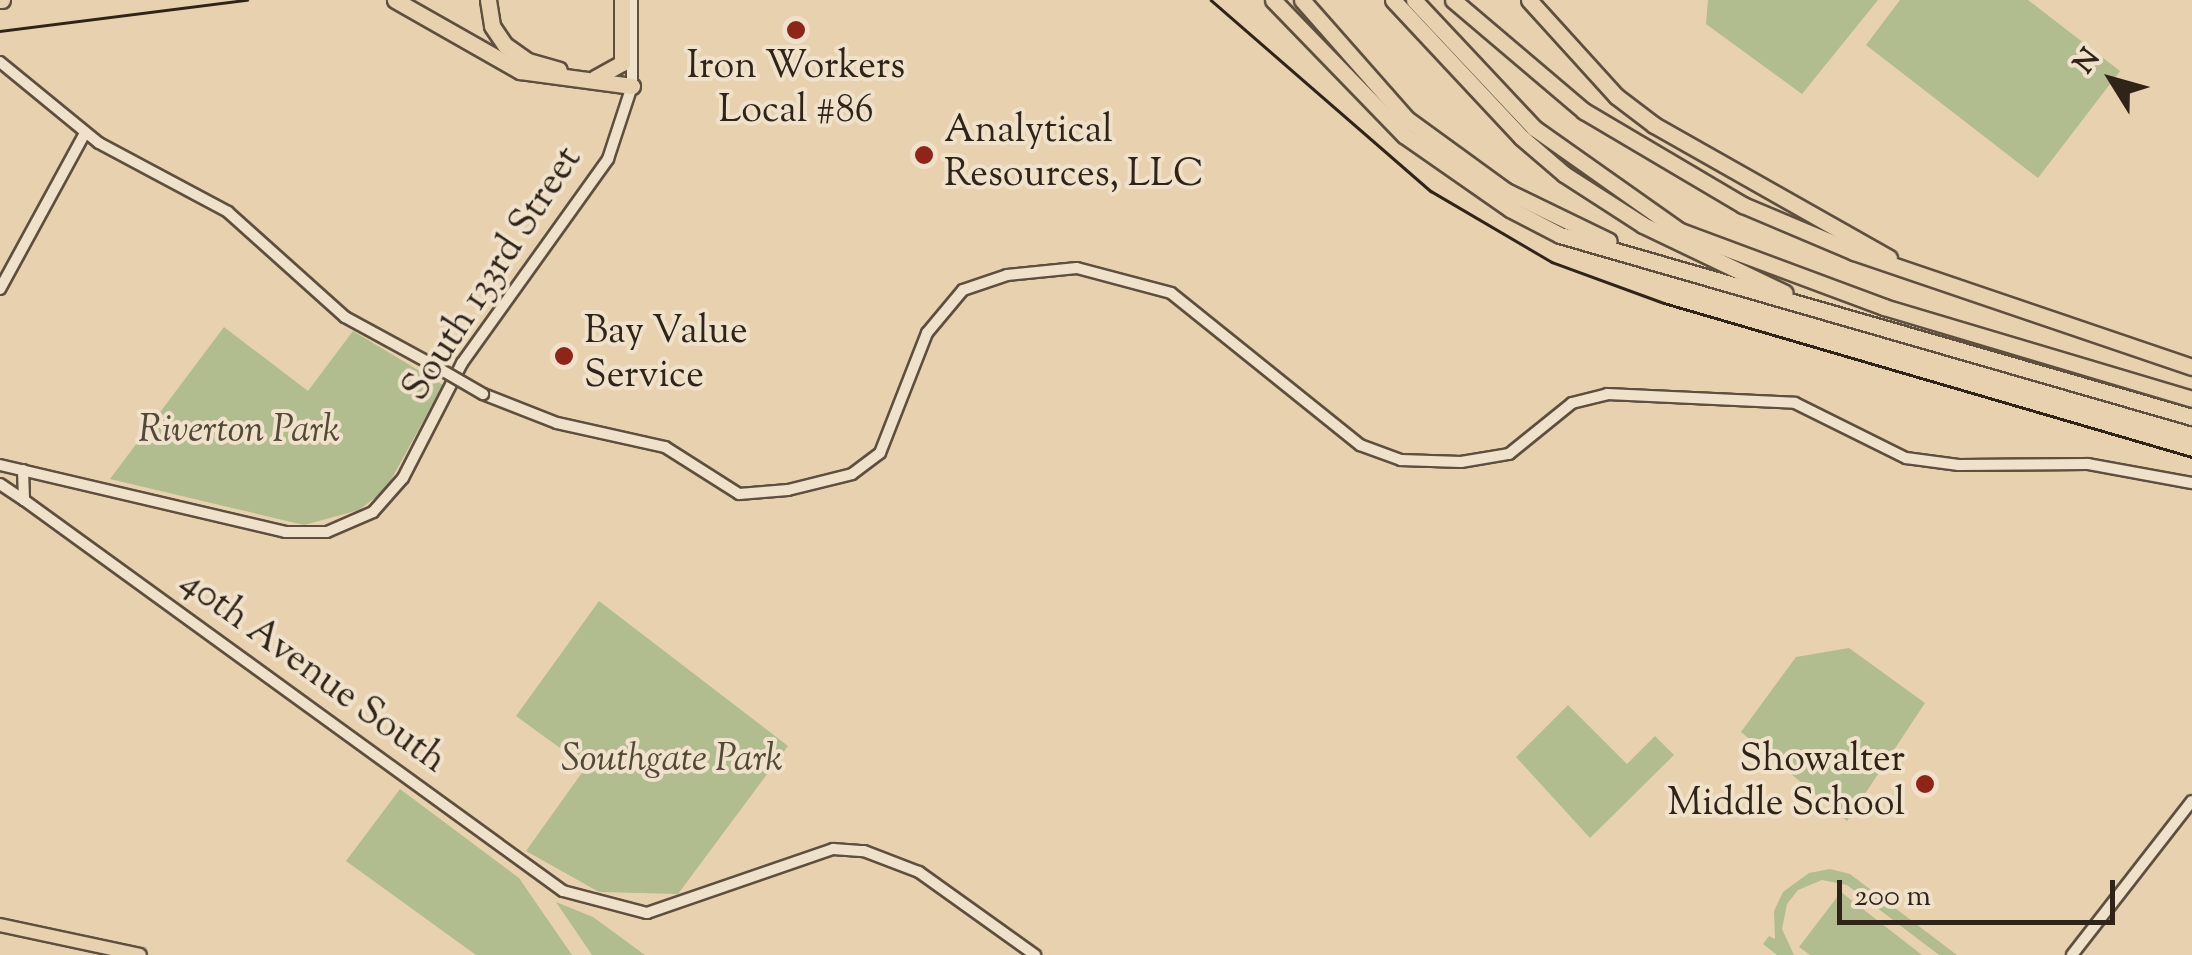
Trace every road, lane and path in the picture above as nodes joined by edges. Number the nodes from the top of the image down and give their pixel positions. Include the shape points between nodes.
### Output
1 (395, 0) edge
2 (488, 0) edge
3 (622, 0) edge
4 (632, 0) edge
5 (1274, 0) edge
6 (1302, 0) edge
7 (1393, 0) edge
8 (1414, 0) edge
9 (1453, 0) edge
10 (1529, 0) edge
11 (0, 62) edge
12 (595, 78) junction
13 (632, 86) junction
14 (85, 133) junction
15 (1662, 263) junction
16 (1900, 266) junction
17 (0, 288) edge
18 (1797, 301) junction
19 (2192, 367) edge
20 (2192, 399) edge
21 (2192, 416) edge
22 (0, 465) edge
23 (23, 470) junction
24 (2192, 483) edge
25 (0, 484) edge
26 (24, 500) junction
27 (2192, 801) edge
28 (0, 926) edge
29 (140, 955) edge
30 (1035, 955) edge
31 (2072, 955) edge

1 - 13 highway via 520,71
2 - 12 highway via 492,26 516,55
3 - 12 highway via 622,63
4 - 13 street, South 133rd Street
5 - 15 highway via 1357,92 1468,181 1560,234
6 - 15 highway via 1384,97 1454,156 1548,214
7 - 18 highway via 1521,138 1564,174 1643,225 1758,275
8 - 20 highway via 1557,148 1680,231 1884,307
9 - 16 highway via 1540,78 1644,151 1796,230
10 - 16 highway via 1616,96 1654,125 1726,171 1861,236
11 - 14 street
12 - 13 highway
13 - 23 street, South 133rd Street via 608,159 462,363 403,478 373,512 346,526 284,532
14 - 17 street
14 - 24 street, bridge via 228,212 320,300 484,394 594,433 665,447 739,494 852,474 886,442 927,333 946,304 987,280 1076,268 1124,275 1184,300 1360,444 1400,460 1499,457 1572,404 1607,394 1795,403 1906,458 1959,465 2088,464
15 - 18 highway
16 - 19 highway
18 - 21 highway
22 - 23 street
23 - 26 street
25 - 26 street, 40th Avenue South
26 - 30 street, 40th Avenue South via 532,872 594,904 647,913 833,849 870,852 920,872
27 - 31 street
28 - 29 main road

